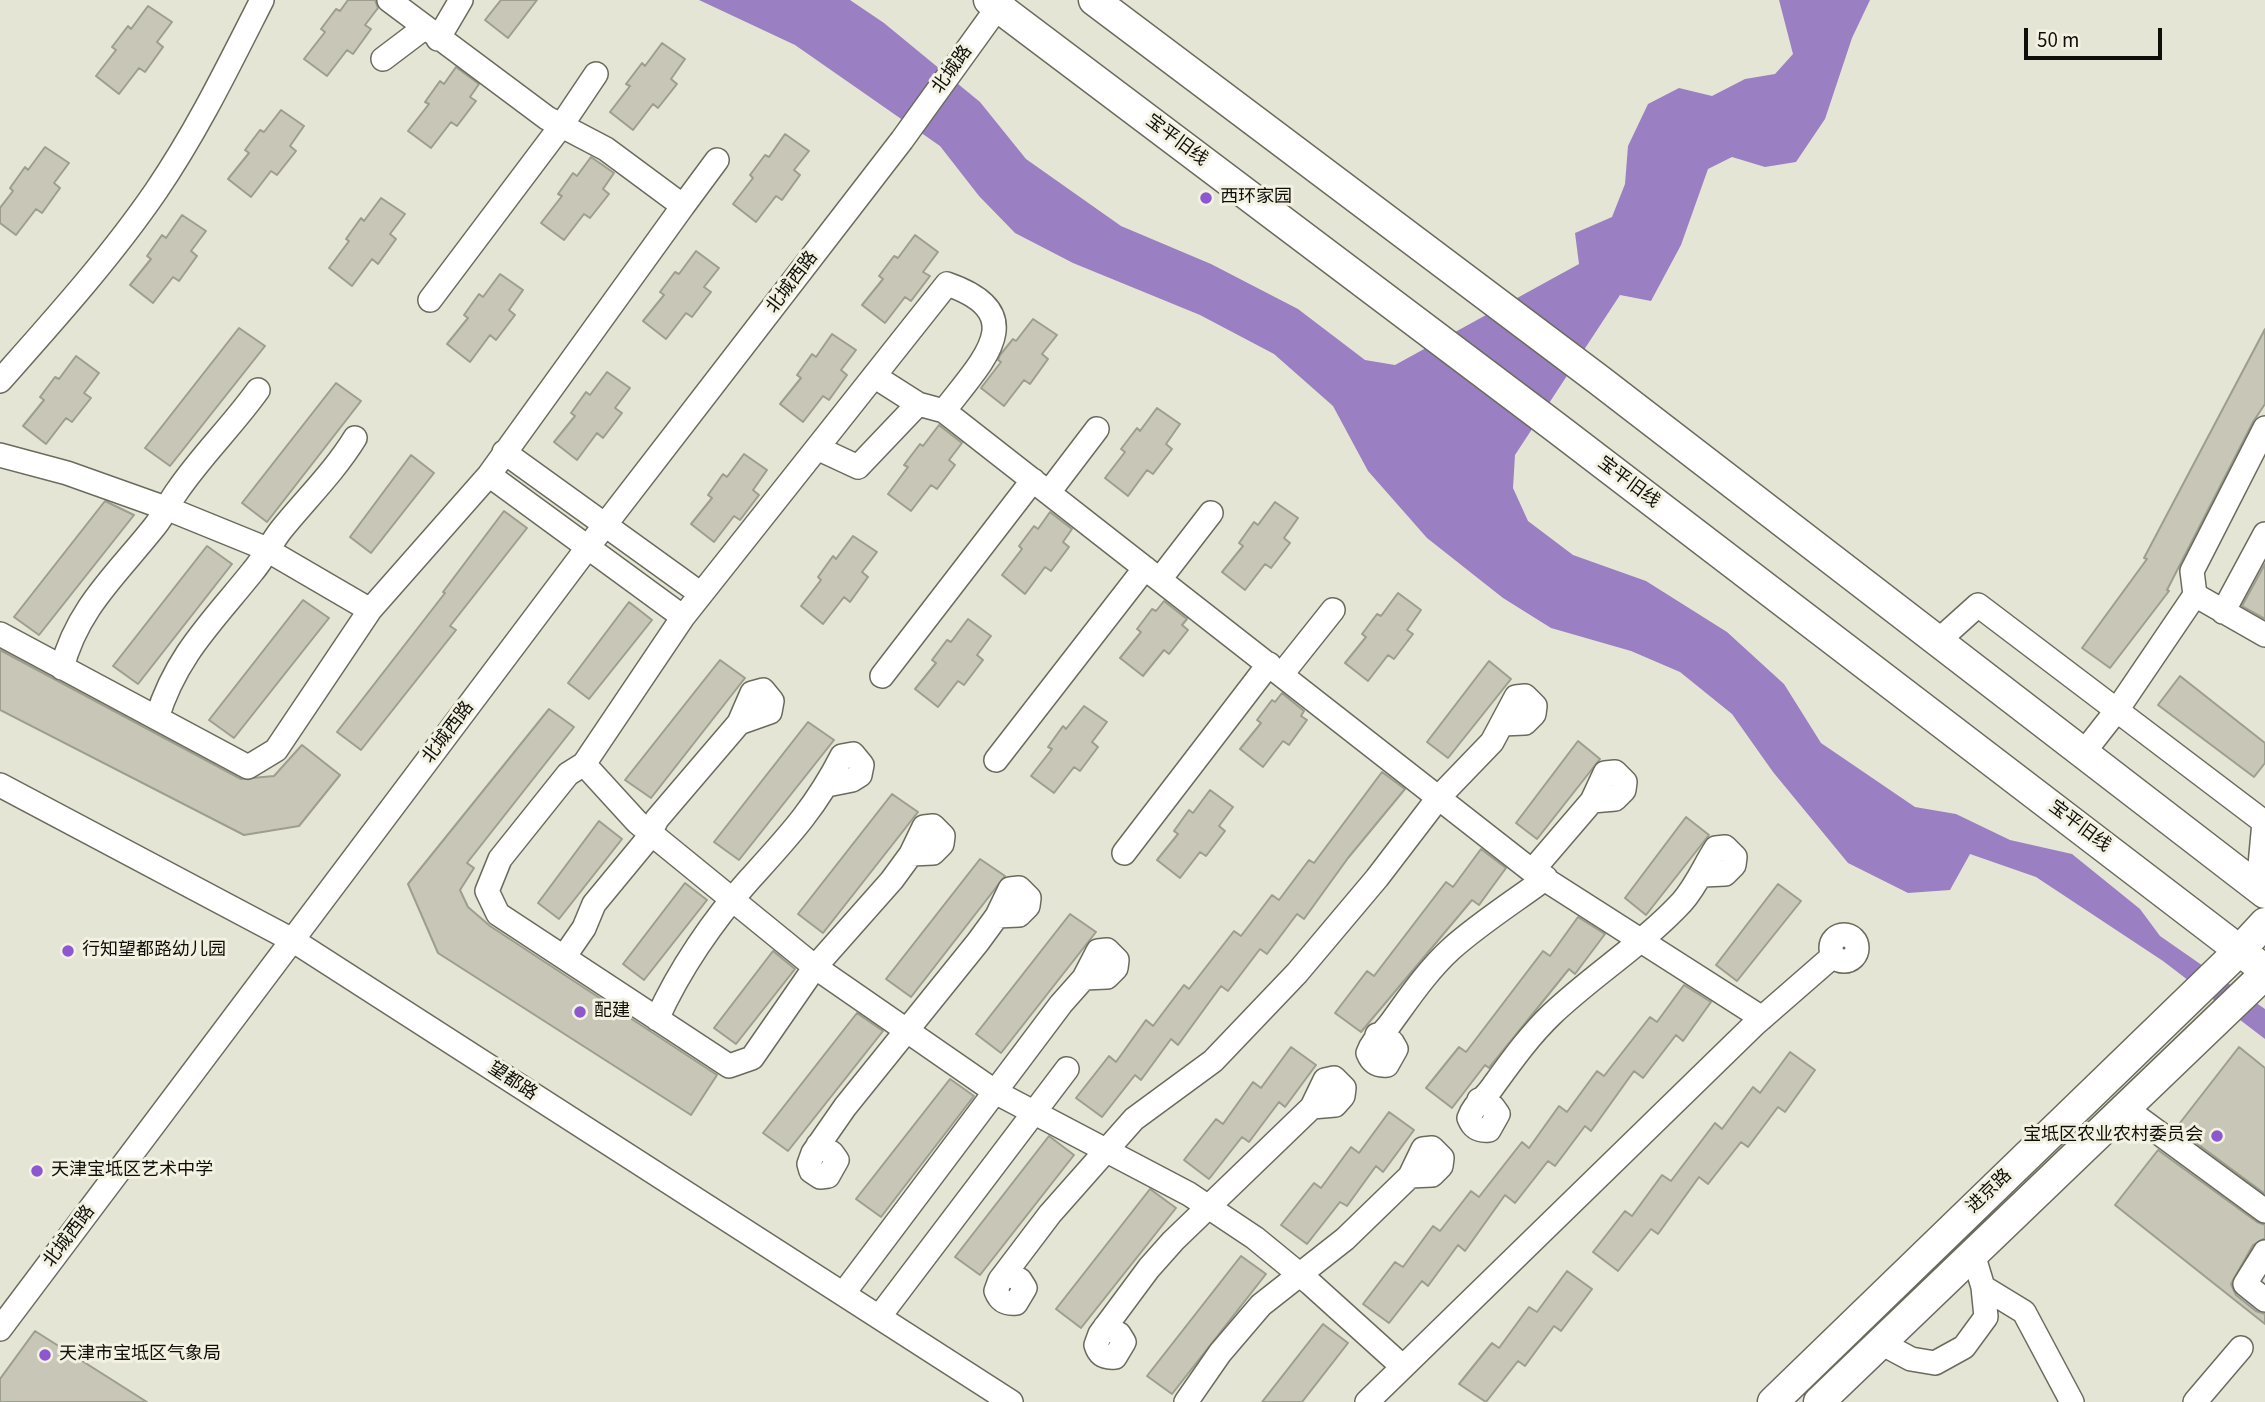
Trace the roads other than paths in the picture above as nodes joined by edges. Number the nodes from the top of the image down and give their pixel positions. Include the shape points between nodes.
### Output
1 (262, 0) edge
2 (389, 0) edge
3 (461, 0) edge
4 (1094, 0) edge
5 (997, 3) edge
6 (431, 34) junction
7 (383, 59) dead end
8 (596, 74) dead end
9 (561, 125) junction
10 (902, 141) joint
11 (717, 160) dead end
12 (683, 206) junction
13 (430, 300) dead end
14 (874, 376) junction
15 (0, 381) edge
16 (258, 390) dead end
17 (918, 404) junction
18 (944, 411) junction
19 (2265, 428) edge
20 (1097, 429) dead end
21 (355, 438) dead end
22 (817, 448) junction
23 (504, 452) junction
24 (0, 455) edge
25 (489, 475) junction
26 (1041, 486) junction
27 (167, 509) junction
28 (1211, 513) dead end
29 (606, 525) junction
30 (2265, 534) edge
31 (587, 547) junction
32 (268, 551) junction
33 (1153, 573) junction
34 (701, 594) junction
35 (2196, 595) junction
36 (370, 610) junction
37 (1333, 610) dead end
38 (2223, 612) junction
39 (682, 617) junction
40 (0, 634) edge
41 (2265, 635) edge
42 (1938, 641) junction
43 (62, 668) junction
44 (1275, 669) junction
45 (882, 676) dead end
46 (2117, 710) junction
47 (157, 718) junction
48 (739, 723) dead end
49 (1503, 724) dead end
50 (2084, 752) junction
51 (996, 760) dead end
52 (584, 764) junction
53 (0, 785) edge
54 (827, 785) dead end
55 (1439, 797) junction
56 (1592, 801) dead end
57 (649, 832) junction
58 (1124, 853) dead end
59 (911, 854) dead end
60 (1539, 874) junction
61 (1703, 875) dead end
62 (2261, 890) edge
63 (733, 903) junction
64 (997, 916) dead end
65 (2265, 923) edge
66 (1642, 940) junction
67 (294, 941) junction
68 (2240, 950) junction
69 (1833, 956) dead end
70 (564, 957) junction
71 (815, 967) junction
72 (2265, 972) edge
73 (1084, 978) dead end
74 (1762, 1018) junction
75 (657, 1019) junction
76 (906, 1030) junction
77 (1377, 1035) dead end
78 (1067, 1069) dead end
79 (997, 1093) junction
80 (1479, 1100) dead end
81 (1312, 1107) dead end
82 (2125, 1108) junction
83 (1032, 1114) junction
84 (818, 1146) dead end
85 (1109, 1149) junction
86 (1410, 1176) dead end
87 (1207, 1206) junction
88 (2265, 1211) edge
89 (2265, 1252) edge
90 (1973, 1254) junction
91 (1006, 1273) dead end
92 (1299, 1274) junction
93 (1983, 1287) junction
94 (844, 1294) junction
95 (2265, 1300) edge
96 (879, 1317) junction
97 (1105, 1327) dead end
98 (0, 1329) edge
99 (1881, 1343) junction
100 (2241, 1348) dead end
101 (1403, 1367) junction
102 (1196, 1398) edge
103 (1011, 1402) edge
104 (1367, 1402) edge
105 (1773, 1402) edge
106 (1819, 1402) edge
107 (2072, 1402) edge
108 (2196, 1402) edge

1 - 15 street via 206,111 155,192
2 - 6 street
3 - 6 street
4 - 42 main road
5 - 10 street, 北城路
5 - 68 main road, 宝平旧线
6 - 7 street
6 - 9 street
8 - 9 street
9 - 12 street via 606,149
9 - 13 street
10 - 29 street, 北城西路
11 - 12 street
12 - 23 street
14 - 17 street
14 - 18 street via 947,284 968,291 993,311 997,331 977,368
14 - 22 street
16 - 27 street
17 - 18 street
17 - 22 street via 858,467
18 - 26 street
19 - 35 street via 2192,571
20 - 26 street
21 - 32 street
22 - 34 street
23 - 25 street
23 - 29 street
24 - 27 street
25 - 31 street
25 - 36 street
26 - 33 street
26 - 45 street
27 - 32 street
27 - 43 street via 95,596 69,639
28 - 33 street
29 - 31 street, 北城西路
29 - 34 street
30 - 38 street
31 - 39 street
31 - 67 street, 北城西路
32 - 36 street
32 - 47 street via 186,652 165,691
33 - 44 street
33 - 51 street
34 - 39 street
35 - 38 street
35 - 46 street
36 - 47 street via 276,750 248,767
37 - 44 street
38 - 41 street
39 - 52 street
40 - 43 street
42 - 46 street via 1978,605
42 - 50 main road
43 - 47 street
44 - 55 street
44 - 58 street
46 - 50 street
46 - 62 street via 2264,822
48 - 57 street
49 - 55 street via 1492,742
50 - 62 main road
52 - 57 street
52 - 70 street via 568,774 500,859 487,891 498,915
53 - 67 street, 望都路
54 - 63 street via 810,812
55 - 60 street
55 - 85 street via 1297,973 1213,1061 1134,1119
56 - 60 street
57 - 63 street
57 - 70 street via 594,904
59 - 71 street
60 - 66 street
60 - 77 street via 1452,949
61 - 66 street
63 - 71 street
63 - 75 street via 684,967
64 - 76 street
65 - 68 main road, 进京路
66 - 74 street
66 - 80 street via 1553,1013
67 - 94 street, 望都路
67 - 98 street, 北城西路
68 - 72 main road, 宝平旧线
68 - 105 main road, 进京路
69 - 74 street
70 - 75 street
71 - 75 street via 752,1058 729,1066
71 - 76 street
72 - 82 main road, 进京路
73 - 79 street
74 - 101 street
76 - 79 street
76 - 84 street
78 - 83 street
79 - 83 street
79 - 94 street
81 - 87 street
82 - 88 street
82 - 90 main road, 进京路
83 - 85 street
83 - 96 street
85 - 87 street
85 - 91 street via 1050,1214
86 - 92 street via 1345,1239
87 - 92 street
87 - 97 street via 1149,1268
89 - 95 street via 2245,1284
90 - 93 street
90 - 99 main road, 进京路
92 - 101 street
92 - 102 street via 1245,1323
93 - 99 street via 1986,1317 1964,1346 1935,1363 1911,1359
93 - 107 street via 2024,1312
94 - 96 street, 望都路
96 - 103 street, 望都路
99 - 106 main road, 进京路
100 - 108 street
101 - 104 street

